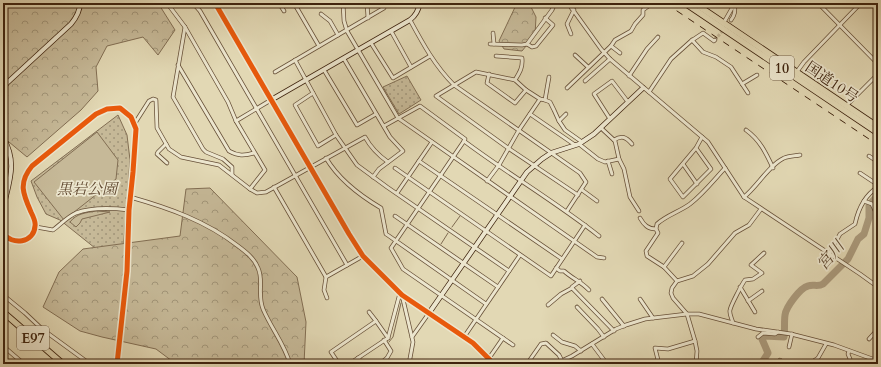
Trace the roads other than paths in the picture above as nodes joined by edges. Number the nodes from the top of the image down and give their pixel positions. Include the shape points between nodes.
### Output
1 (80, 3) edge
2 (167, 3) edge
3 (193, 3) edge
4 (215, 3) edge
5 (279, 3) edge
6 (294, 3) edge
7 (343, 3) edge
8 (367, 3) edge
9 (386, 3) edge
10 (420, 3) edge
11 (555, 3) edge
12 (568, 3) edge
13 (578, 3) edge
14 (684, 3) edge
15 (694, 3) edge
16 (818, 3) edge
17 (861, 3) edge
18 (651, 4) edge
19 (734, 4) edge
20 (573, 9) junction
21 (284, 11) dead end
22 (321, 14) dead end
23 (368, 18) junction
24 (545, 18) junction
25 (410, 20) junction
26 (731, 20) dead end
27 (840, 24) junction
28 (722, 25) junction
29 (185, 27) junction
30 (347, 31) junction
31 (391, 31) junction
32 (493, 33) dead end
33 (571, 34) dead end
34 (338, 35) junction
35 (658, 37) dead end
36 (692, 40) junction
37 (715, 40) dead end
38 (371, 43) junction
39 (527, 44) junction
40 (319, 46) junction
41 (611, 46) junction
42 (358, 51) junction
43 (604, 52) junction
44 (620, 54) dead end
45 (575, 55) dead end
46 (430, 56) junction
47 (496, 56) dead end
48 (344, 59) junction
49 (610, 59) junction
50 (294, 60) junction
51 (178, 64) junction
52 (878, 64) edge
53 (411, 67) junction
54 (588, 67) junction
55 (324, 70) junction
56 (275, 72) dead end
57 (489, 74) junction
58 (795, 74) junction
59 (878, 74) edge
60 (757, 75) dead end
61 (549, 76) dead end
62 (629, 76) junction
63 (306, 80) junction
64 (515, 80) junction
65 (585, 81) dead end
66 (5, 82) edge
67 (742, 84) junction
68 (454, 85) junction
69 (3, 88) edge
70 (567, 88) dead end
71 (643, 88) junction
72 (526, 90) junction
73 (648, 92) junction
74 (314, 93) junction
75 (748, 94) dead end
76 (540, 99) junction
77 (272, 100) junction
78 (545, 100) junction
79 (628, 102) junction
80 (847, 106) junction
81 (256, 109) junction
82 (376, 114) junction
83 (530, 114) junction
84 (566, 114) dead end
85 (398, 118) junction
86 (610, 119) junction
87 (236, 121) junction
88 (559, 121) junction
89 (134, 123) junction
90 (384, 126) junction
91 (878, 126) edge
92 (601, 128) junction
93 (519, 130) junction
94 (746, 130) dead end
95 (878, 133) edge
96 (336, 135) junction
97 (3, 137) edge
98 (702, 137) junction
99 (614, 140) junction
100 (464, 141) junction
101 (432, 142) junction
102 (166, 144) junction
103 (578, 144) junction
104 (632, 144) dead end
105 (345, 148) junction
106 (508, 148) junction
107 (696, 148) junction
108 (254, 153) junction
109 (551, 153) junction
110 (800, 155) dead end
111 (869, 156) dead end
112 (326, 158) junction
113 (453, 158) junction
114 (619, 159) junction
115 (419, 161) junction
116 (608, 161) junction
117 (388, 162) junction
118 (878, 162) edge
119 (167, 163) dead end
120 (684, 164) junction
121 (499, 165) junction
122 (533, 165) junction
123 (311, 167) junction
124 (395, 168) dead end
125 (725, 168) junction
126 (773, 168) junction
127 (860, 173) dead end
128 (232, 174) junction
129 (612, 174) dead end
130 (295, 175) junction
131 (440, 176) junction
132 (373, 177) junction
133 (408, 177) junction
134 (3, 178) edge
135 (521, 180) junction
136 (487, 181) junction
137 (9, 182) junction
138 (697, 184) junction
139 (878, 186) edge
140 (274, 187) junction
141 (250, 189) junction
142 (582, 190) junction
143 (429, 192) junction
144 (397, 193) junction
145 (5, 195) edge
146 (578, 195) junction
147 (130, 197) junction
148 (510, 197) junction
149 (744, 197) junction
150 (597, 201) dead end
151 (864, 201) junction
152 (418, 208) junction
153 (3, 209) edge
154 (129, 210) junction
155 (761, 210) junction
156 (639, 211) dead end
157 (567, 212) junction
158 (497, 215) junction
159 (395, 216) dead end
160 (878, 217) edge
161 (640, 218) dead end
162 (407, 224) junction
163 (585, 225) junction
164 (36, 227) junction
165 (656, 229) junction
166 (486, 231) junction
167 (3, 233) edge
168 (599, 236) dead end
169 (395, 241) junction
170 (574, 241) junction
171 (682, 243) dead end
172 (475, 248) junction
173 (764, 252) dead end
174 (829, 254) junction
175 (520, 255) junction
176 (363, 256) junction
177 (604, 258) dead end
178 (562, 259) junction
179 (464, 264) junction
180 (347, 265) junction
181 (664, 267) junction
182 (556, 268) junction
183 (509, 271) junction
184 (326, 277) junction
185 (452, 281) junction
186 (580, 281) junction
187 (677, 281) junction
188 (498, 287) junction
189 (740, 287) junction
190 (878, 287) edge
191 (572, 288) junction
192 (589, 290) dead end
193 (762, 291) dead end
194 (401, 294) junction
195 (3, 295) edge
196 (441, 296) junction
197 (327, 298) dead end
198 (602, 299) dead end
199 (640, 300) dead end
200 (748, 301) junction
201 (486, 304) junction
202 (548, 305) dead end
203 (576, 307) dead end
204 (3, 312) edge
205 (369, 312) dead end
206 (755, 312) dead end
207 (429, 313) junction
208 (687, 314) junction
209 (653, 318) junction
210 (475, 320) junction
211 (376, 322) junction
212 (733, 323) junction
213 (624, 326) junction
214 (878, 329) edge
215 (614, 331) junction
216 (780, 332) junction
217 (791, 334) junction
218 (553, 335) dead end
219 (412, 337) junction
220 (464, 337) junction
221 (604, 337) junction
222 (758, 337) dead end
223 (503, 338) junction
224 (386, 339) junction
225 (868, 339) dead end
226 (695, 341) junction
227 (592, 344) junction
228 (826, 344) junction
229 (512, 345) dead end
230 (3, 346) edge
231 (789, 347) dead end
232 (580, 351) junction
233 (850, 351) junction
234 (358, 358) junction
235 (489, 359) junction
236 (604, 360) dead end
237 (780, 360) dead end
238 (562, 361) junction
239 (878, 361) edge
240 (787, 363) edge
241 (24, 364) edge
242 (63, 364) edge
243 (90, 364) edge
244 (116, 364) edge
245 (290, 364) edge
246 (339, 364) edge
247 (349, 364) edge
248 (362, 364) edge
249 (380, 364) edge
250 (409, 364) edge
251 (485, 364) edge
252 (494, 364) edge
253 (527, 364) edge
254 (555, 364) edge
255 (658, 364) edge
256 (696, 364) edge
257 (809, 364) edge
258 (852, 364) edge

1 - 66 street via 77,16 71,24
2 - 29 street
3 - 81 street
4 - 77 street
5 - 21 street
6 - 40 street
7 - 30 street
8 - 23 street
9 - 23 street via 384,8
10 - 25 street via 415,16
11 - 24 street
12 - 20 street
13 - 20 street
14 - 28 highway, 国道10号 / 10
15 - 28 highway, 国道10号 / 10
16 - 27 street
17 - 27 street
18 - 41 street via 643,10 643,15 631,31 615,40
19 - 26 street via 736,10
19 - 28 street
20 - 33 street via 568,24
20 - 43 street
22 - 34 street via 330,21
23 - 30 street
24 - 39 street
24 - 39 street via 553,25 536,46
25 - 31 street
25 - 46 street
27 - 52 street
27 - 58 street
28 - 58 highway, 国道10号 / 10
29 - 51 street
29 - 87 street via 228,102
30 - 34 street
30 - 42 street
31 - 38 street
31 - 53 street
32 - 39 street via 492,44
34 - 40 street
35 - 62 street
36 - 37 street via 703,34
36 - 67 street via 703,52 725,62
36 - 73 street via 671,58
38 - 42 street
38 - 53 street via 393,78
40 - 50 street
41 - 43 street
41 - 44 street
42 - 48 street
42 - 85 street
43 - 49 street
43 - 54 street
45 - 54 street
46 - 53 street
46 - 68 street
47 - 64 street via 522,58 521,71
48 - 55 street
48 - 82 street
49 - 62 street
49 - 65 street
50 - 56 street
50 - 63 street
51 - 108 street via 229,151 243,156
51 - 128 street via 173,97 203,149 224,159 232,166
54 - 70 street
55 - 63 street
55 - 82 street via 356,125
57 - 64 street
57 - 68 street via 476,72
57 - 72 street via 487,83 514,103
58 - 80 highway, 国道10号 / 10
58 - 95 highway, 国道10号 / 10
59 - 80 street
60 - 67 street
61 - 78 street
62 - 71 street
63 - 74 street
63 - 77 street
64 - 72 street
66 - 69 street
67 - 75 street
68 - 93 street
68 - 106 street via 436,96
71 - 73 street
71 - 79 street
72 - 76 street
73 - 98 street
74 - 96 street
74 - 96 street via 295,105 318,146
76 - 78 street
76 - 83 street
77 - 81 street
77 - 123 street
78 - 88 street via 550,102
79 - 86 street
79 - 86 street via 612,81 594,94
80 - 91 highway, 国道10号 / 10
81 - 87 street
81 - 130 street
82 - 90 street
83 - 93 street
83 - 103 street
84 - 88 street
85 - 90 street
85 - 100 street via 420,106 465,139
85 - 101 street
86 - 92 street
87 - 108 street
88 - 103 street
89 - 102 street via 149,101 156,100 157,128
89 - 147 street via 136,129
89 - 164 street via 120,108 96,114 32,166 26,174 23,191
90 - 117 street via 403,151
92 - 99 street
92 - 103 street
93 - 106 street
93 - 109 street
94 - 126 street via 763,147
96 - 105 street
97 - 137 street via 12,156
98 - 107 street
98 - 125 street
99 - 104 street via 623,137
99 - 114 street
100 - 113 street
100 - 121 street
101 - 113 street
101 - 115 street
102 - 119 street via 157,154
102 - 128 street via 181,157 219,165
103 - 109 street
103 - 116 street via 598,159
105 - 112 street
105 - 117 street via 365,137 377,154
105 - 132 street via 357,165
106 - 121 street
106 - 122 street
107 - 120 street
107 - 138 street via 711,169
108 - 141 street via 264,170
109 - 122 street
109 - 142 street via 580,173 586,182
110 - 126 street via 783,159
111 - 118 street
112 - 123 street
112 - 169 street via 344,182 381,208 386,234
113 - 131 street
113 - 136 street
114 - 116 street
114 - 156 street via 624,169 630,197
115 - 131 street
115 - 133 street
116 - 129 street
117 - 132 street
120 - 138 street
120 - 138 street via 670,178 683,197
121 - 135 street
121 - 136 street
122 - 135 street
122 - 146 street
123 - 130 street
123 - 176 street
124 - 133 street
125 - 149 street
125 - 165 street via 690,204 663,218
126 - 149 street
127 - 139 street
128 - 141 street
130 - 140 street
130 - 180 street
131 - 143 street
131 - 158 street
132 - 144 street
133 - 143 street
133 - 144 street
134 - 137 street
135 - 148 street
135 - 157 street
136 - 148 street
137 - 145 street
139 - 151 street
140 - 141 street via 266,192 257,193
140 - 184 street
142 - 146 street
142 - 150 street
143 - 152 street
143 - 166 street
144 - 152 street
145 - 153 street
146 - 157 street
147 - 154 street
147 - 245 street via 199,221 228,238 249,255 260,273 260,297 263,308
148 - 158 street
148 - 170 street
149 - 155 street
151 - 160 street via 872,204
151 - 174 street via 855,224 840,234
152 - 162 street
152 - 172 street
154 - 164 street via 89,210 74,214 53,230
154 - 244 street via 127,271
155 - 174 street
155 - 187 street via 750,225 735,233 708,264 693,276
157 - 163 street
158 - 166 street
158 - 178 street
159 - 162 street
161 - 165 street via 650,229
162 - 169 street
162 - 179 street
163 - 168 street
163 - 170 street
164 - 167 street via 32,234 19,242 12,241
165 - 181 street via 658,233 646,251 647,256
166 - 172 street
166 - 175 street
169 - 185 street
169 - 196 street via 391,248 403,269
170 - 177 street via 597,257
170 - 178 street
171 - 181 street
172 - 179 street
172 - 183 street
173 - 189 street via 751,265 762,273 753,279 745,280
174 - 190 street
175 - 182 street via 551,276
175 - 183 street
176 - 180 street
176 - 194 street
178 - 182 street
179 - 185 street
179 - 188 street
180 - 184 street
181 - 187 street
182 - 186 street
183 - 188 street
184 - 197 street via 324,290
185 - 196 street
185 - 201 street
186 - 191 street
186 - 192 street
187 - 208 street via 671,293
188 - 201 street
189 - 200 street
189 - 212 street via 730,310
191 - 202 street
191 - 215 street
193 - 200 street
194 - 207 street
194 - 219 street
194 - 224 street
195 - 243 street via 42,329
196 - 207 street
196 - 210 street
198 - 213 street
199 - 209 street
200 - 206 street
201 - 210 street
203 - 221 street
204 - 242 highway, E97
205 - 211 street
207 - 219 street
207 - 220 street
208 - 209 street
208 - 212 street via 699,314
208 - 226 street
209 - 213 street
210 - 220 street
210 - 223 street
211 - 224 street
211 - 246 street via 331,352
212 - 216 street
213 - 215 street
214 - 225 street
215 - 221 street
216 - 217 street
216 - 222 street via 763,333
217 - 228 street
217 - 231 street
218 - 232 street
219 - 250 street
220 - 235 street
221 - 227 street
223 - 229 street
223 - 235 street
224 - 234 street
224 - 249 street via 391,350
226 - 255 street via 668,349 655,348
226 - 256 street
227 - 232 street
227 - 236 street
228 - 233 street
228 - 257 street via 818,358
230 - 241 street
232 - 238 street
233 - 239 street
233 - 258 street via 848,354
234 - 247 street
234 - 248 street
235 - 251 street
235 - 252 street
237 - 240 street
238 - 253 street via 546,343 541,344
238 - 254 street

